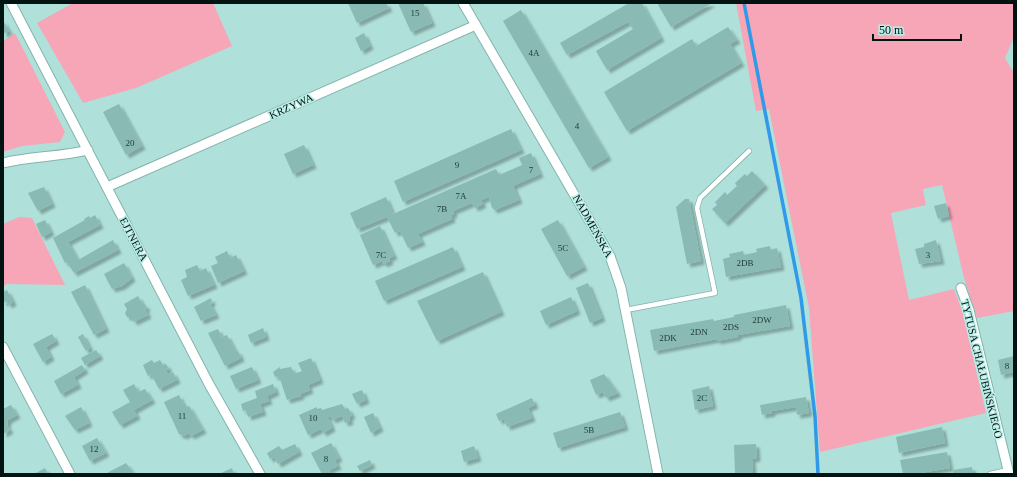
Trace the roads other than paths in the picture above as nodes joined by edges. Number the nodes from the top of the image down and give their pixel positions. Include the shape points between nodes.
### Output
1 (11, 3) edge
2 (463, 3) edge
3 (476, 25) junction
4 (88, 150) junction
5 (749, 151) dead end
6 (3, 163) edge
7 (107, 187) junction
8 (961, 288) dead end
9 (626, 310) junction
10 (3, 347) edge
11 (1008, 472) edge
12 (70, 474) edge
13 (260, 474) edge
14 (658, 474) edge
15 (990, 474) edge

1 - 4 street, EJTNERA
2 - 3 street, NADMEŃSKA
3 - 7 street, KRZYWA
3 - 9 street, NADMEŃSKA via 601,238 616,272
4 - 6 street via 69,155 25,158
4 - 7 street, EJTNERA
5 - 9 lane via 700,198 697,208 715,293
7 - 13 street, EJTNERA via 209,384
8 - 11 street, TYTUSA CHAŁUBIŃSKIEGO via 969,310
9 - 14 street, NADMEŃSKA
10 - 12 street
11 - 15 lane

